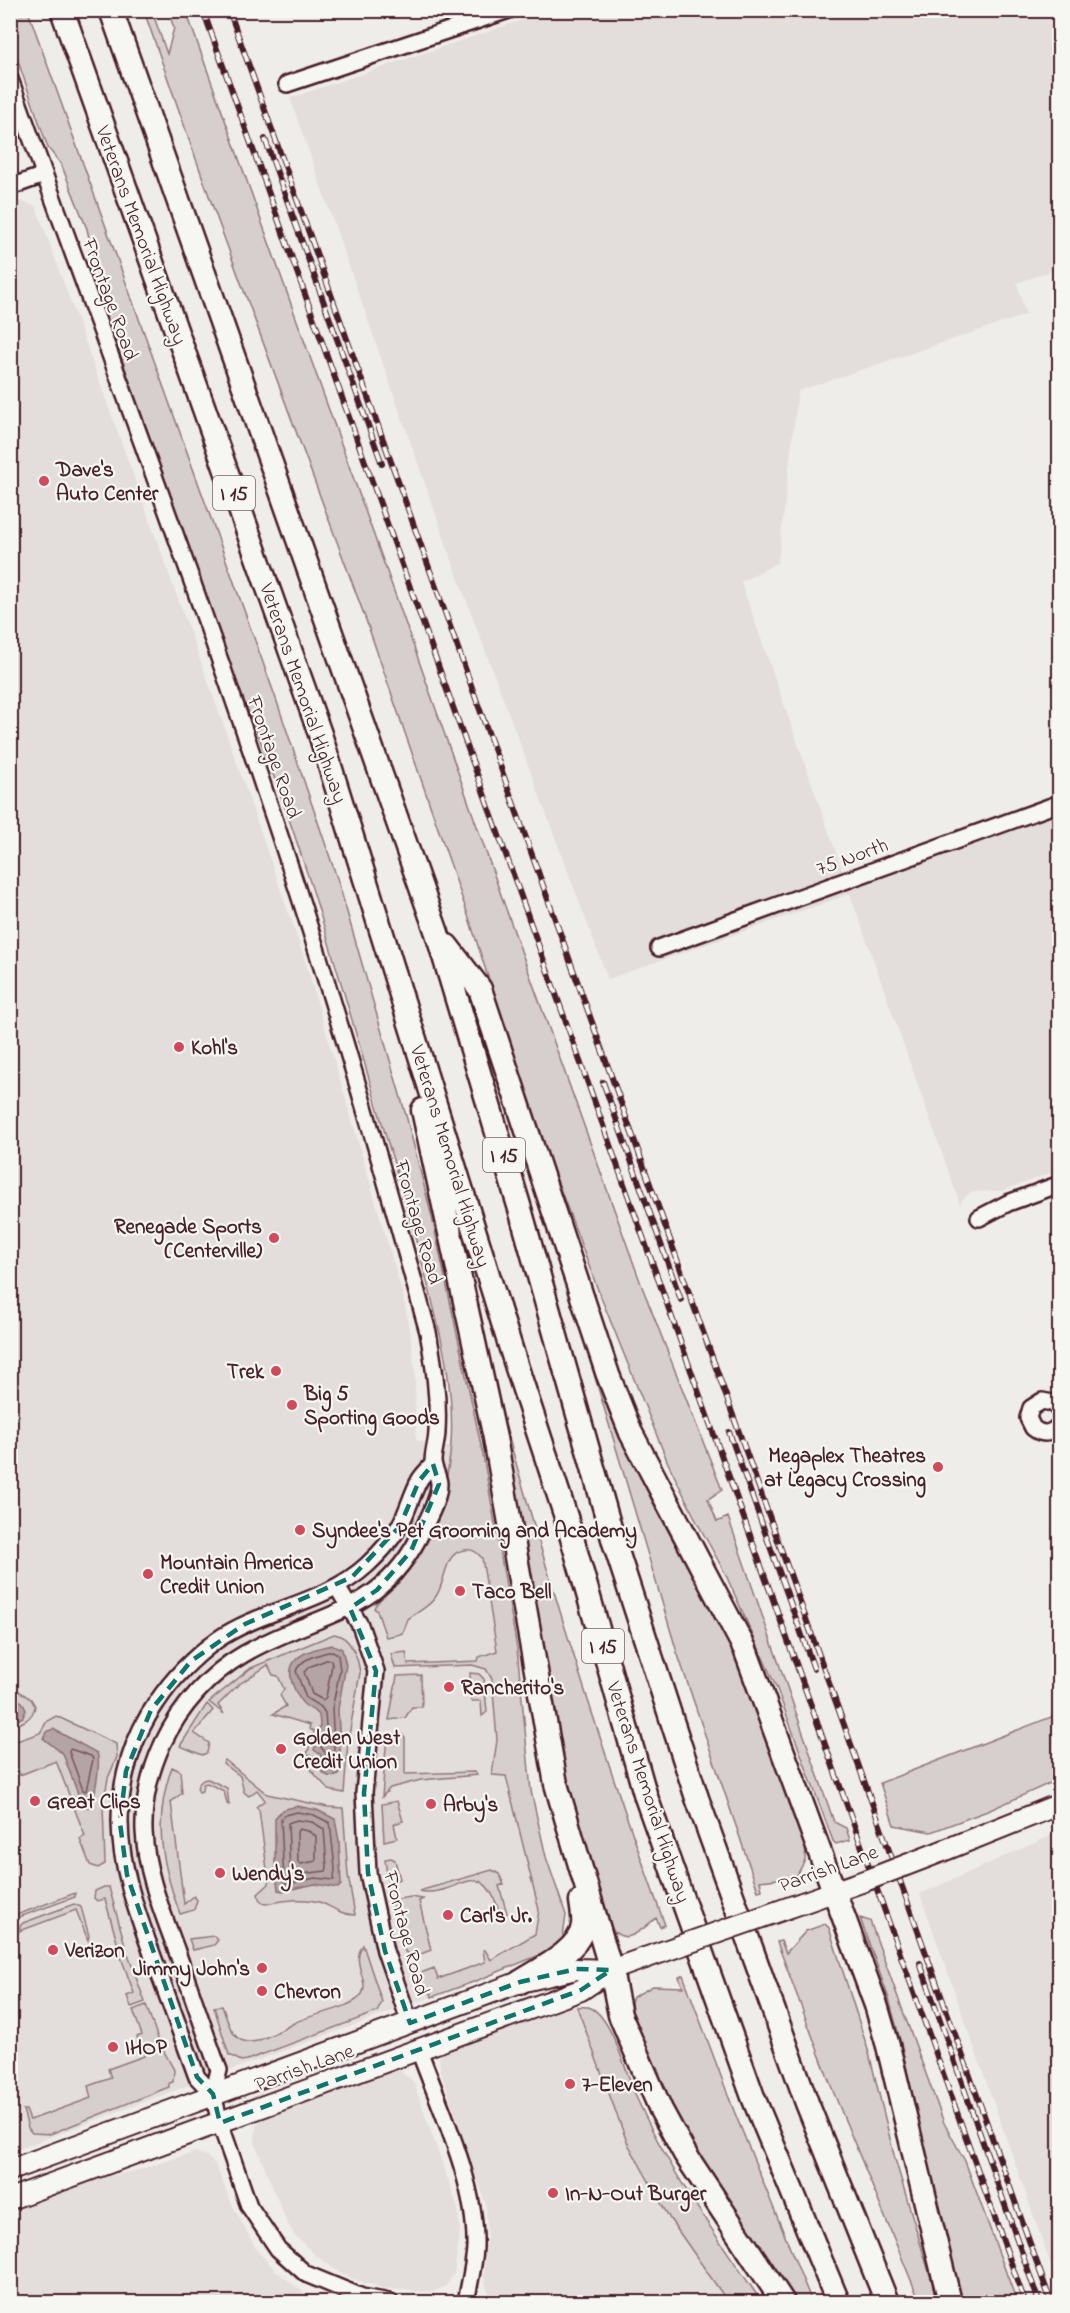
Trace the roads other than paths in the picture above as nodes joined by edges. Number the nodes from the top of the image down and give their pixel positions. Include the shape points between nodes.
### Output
1 (62, 10) edge
2 (111, 10) edge
3 (509, 10) edge
4 (10, 79) edge
5 (287, 84) dead end
6 (44, 175) junction
7 (10, 187) edge
8 (1059, 802) edge
9 (437, 933) junction
10 (659, 948) dead end
11 (396, 979) junction
12 (1059, 1184) edge
13 (979, 1218) dead end
14 (1059, 1411) edge
15 (1058, 1427) edge
16 (433, 1464) junction
17 (337, 1587) junction
18 (350, 1608) junction
19 (546, 1729) junction
20 (1059, 1804) edge
21 (835, 1891) junction
22 (611, 1970) junction
23 (520, 1982) junction
24 (410, 2023) junction
25 (419, 2050) junction
26 (213, 2094) junction
27 (220, 2123) junction
28 (10, 2170) edge
29 (10, 2199) edge
30 (390, 2302) edge
31 (466, 2302) edge
32 (783, 2302) edge
33 (838, 2302) edge
34 (888, 2302) edge
35 (950, 2302) edge

1 - 11 highway, Veterans Memorial Highway / I 15 via 320,734
2 - 9 highway, Veterans Memorial Highway / I 15
3 - 5 street
4 - 6 street, Frontage Road
6 - 7 street
6 - 16 street, Frontage Road via 262,783 346,1047 428,1332 438,1390
8 - 10 street, 75 North
9 - 21 highway via 480,989 608,1375 641,1453 745,1649
9 - 34 highway, Veterans Memorial Highway / I 15 via 614,1542 697,1798 807,2103
11 - 19 highway via 495,1438
11 - 33 highway, Veterans Memorial Highway / I 15 via 566,1517 646,1797 753,2097
12 - 13 street
14 - 15 street via 1053,1403 1042,1401 1029,1413 1029,1423 1038,1432
16 - 17 street, Frontage Road via 419,1481 390,1540 366,1566
16 - 18 street, Frontage Road via 439,1484 411,1551 377,1590
17 - 18 street, Frontage Road
17 - 26 street via 245,1624 191,1661 151,1710 126,1771 120,1823 127,1875 197,2077
18 - 24 street, Frontage Road via 376,1671 364,1793 368,1873 385,1951
18 - 26 street via 259,1646 213,1676 175,1720 149,1781 144,1814 149,1867 219,2070
19 - 22 highway via 559,1795
19 - 23 highway via 542,1768 555,1826 581,1900 584,1927 568,1951
20 - 21 main road, Parrish Lane, bridge
21 - 22 main road, Parrish Lane, bridge
21 - 35 highway via 888,2046
22 - 23 main road, Parrish Lane via 576,1969
22 - 25 main road, Parrish Lane via 581,1990
22 - 32 highway via 620,2015 661,2110 685,2154
23 - 24 main road, Parrish Lane
24 - 26 main road, Parrish Lane
25 - 27 main road, Parrish Lane
25 - 31 street via 461,2166 472,2212 475,2249
26 - 27 street
26 - 28 main road, Parrish Lane
27 - 29 main road, Parrish Lane
27 - 30 street via 249,2206 278,2249 306,2274 362,2297

